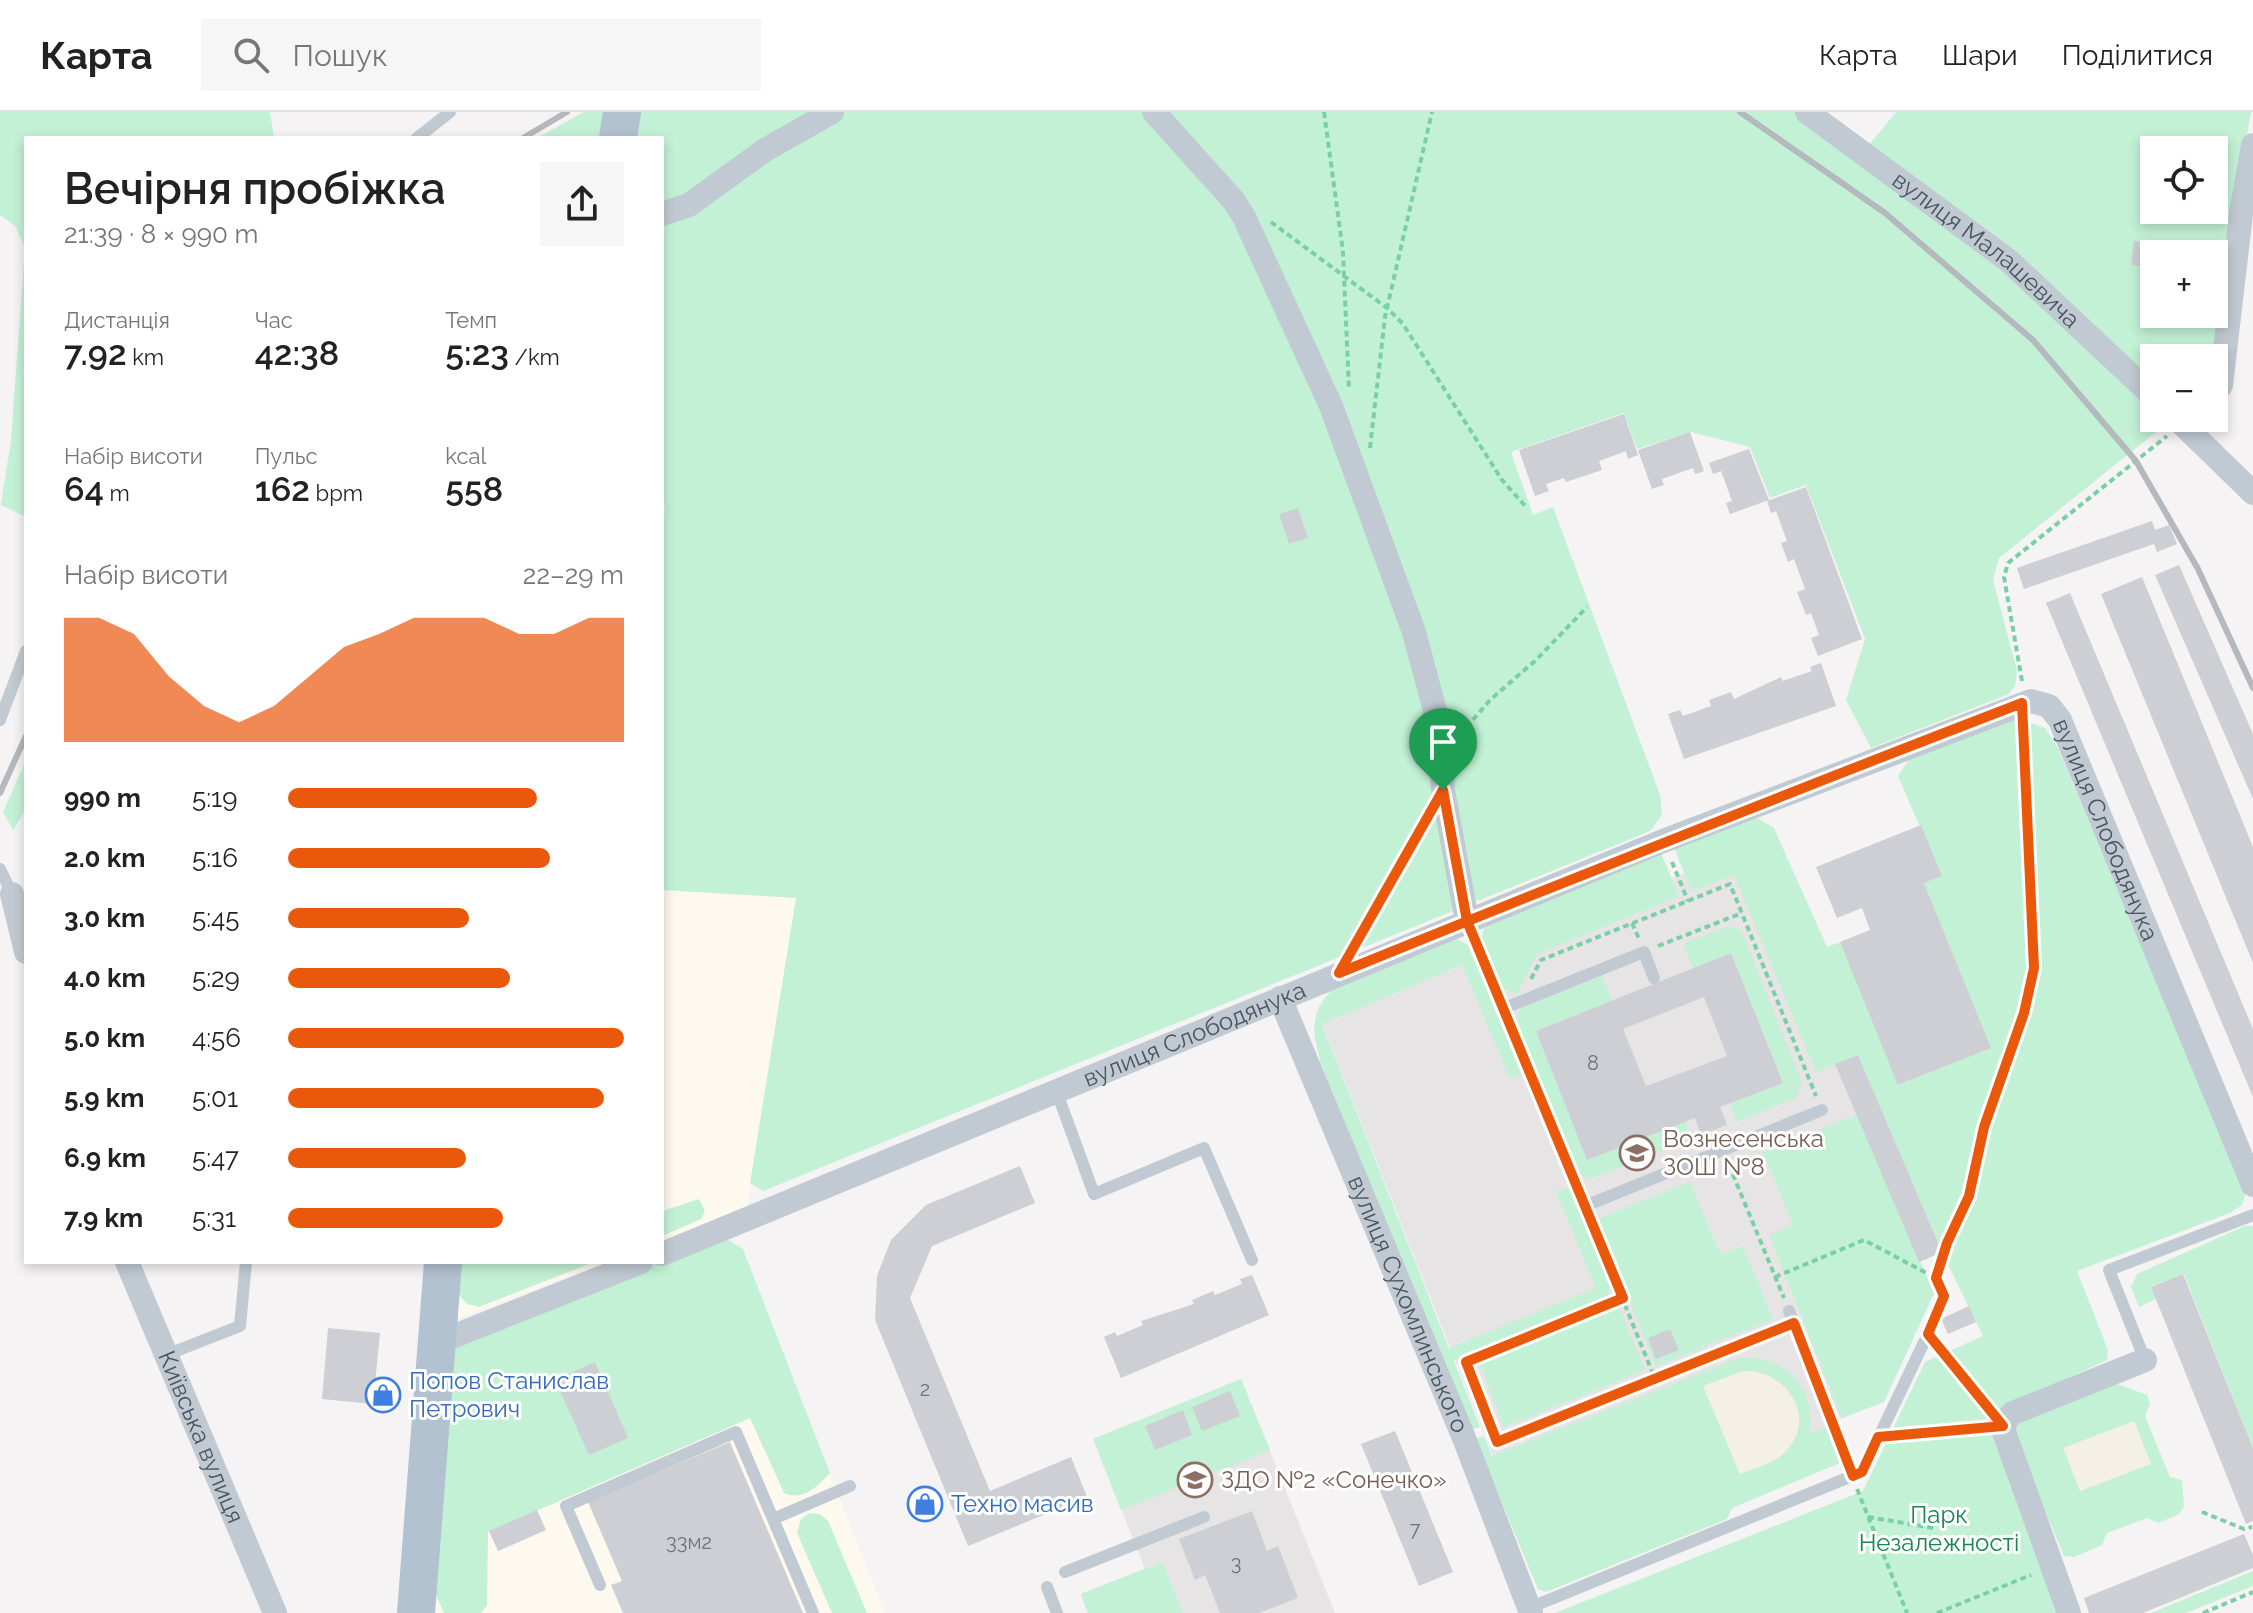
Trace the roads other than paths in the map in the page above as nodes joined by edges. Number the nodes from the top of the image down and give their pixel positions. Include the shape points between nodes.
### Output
1 (450, 112) edge
2 (622, 112) edge
3 (832, 112) edge
4 (1154, 112) edge
5 (1807, 112) edge
6 (420, 136) edge
7 (618, 136) edge
8 (2253, 145) edge
9 (664, 213) edge
10 (2226, 344) edge
11 (2140, 384) edge
12 (2195, 432) edge
13 (2253, 493) edge
14 (24, 656) edge
15 (0, 720) edge
16 (0, 869) edge
17 (12, 894) joint
18 (1467, 921) junction
19 (24, 944) edge
20 (1654, 978) dead end
21 (1280, 998) junction
22 (1502, 1009) junction
23 (1056, 1090) junction
24 (1822, 1110) road end
25 (2253, 1185) edge
26 (2253, 1215) edge
27 (664, 1253) edge
28 (1252, 1260) dead end
29 (128, 1264) edge
30 (246, 1264) edge
31 (443, 1264) edge
32 (636, 1264) edge
33 (1791, 1317) road end
34 (1928, 1334) road end
35 (434, 1344) junction
36 (166, 1355) junction
37 (2145, 1360) joint
38 (1853, 1476) junction
39 (850, 1486) dead end
40 (1204, 1517) dead end
41 (773, 1519) junction
42 (1065, 1572) dead end
43 (600, 1585) dead end
44 (1047, 1587) dead end
45 (1530, 1611) edge
46 (275, 1613) edge
47 (416, 1613) edge
48 (813, 1613) edge
49 (1057, 1613) edge
50 (2069, 1613) edge

1 - 6 lane
2 - 7 main road
3 - 9 street via 765,150 689,205
4 - 18 street via 1244,217 1331,406 1414,632 1438,722 1443,790
5 - 11 street, вулиця Малашевича via 2009,261
8 - 10 street
12 - 13 street
14 - 15 lane
16 - 17 lane
17 - 19 street
18 - 21 street, вулиця Слободянука
18 - 22 lane
18 - 25 street, вулиця Слободянука via 2022,703 2040,702 2060,720
20 - 22 lane via 1644,952
21 - 23 street, вулиця Слободянука
21 - 45 street, вулиця Сухомлинського via 1464,1438
22 - 24 lane via 1585,1206
23 - 27 street, вулиця Слободянука
23 - 28 lane via 1094,1194 1204,1148
26 - 37 lane via 2109,1270
29 - 36 street, Київська вулиця
30 - 36 lane via 240,1326
31 - 35 main road
32 - 35 street
33 - 38 lane
34 - 38 lane via 1862,1472
35 - 47 main road
36 - 46 street, Київська вулиця
37 - 50 street via 2013,1413 2003,1426
38 - 45 lane
39 - 41 lane
40 - 42 lane
41 - 43 lane via 736,1432 566,1506
41 - 48 lane
44 - 49 lane

